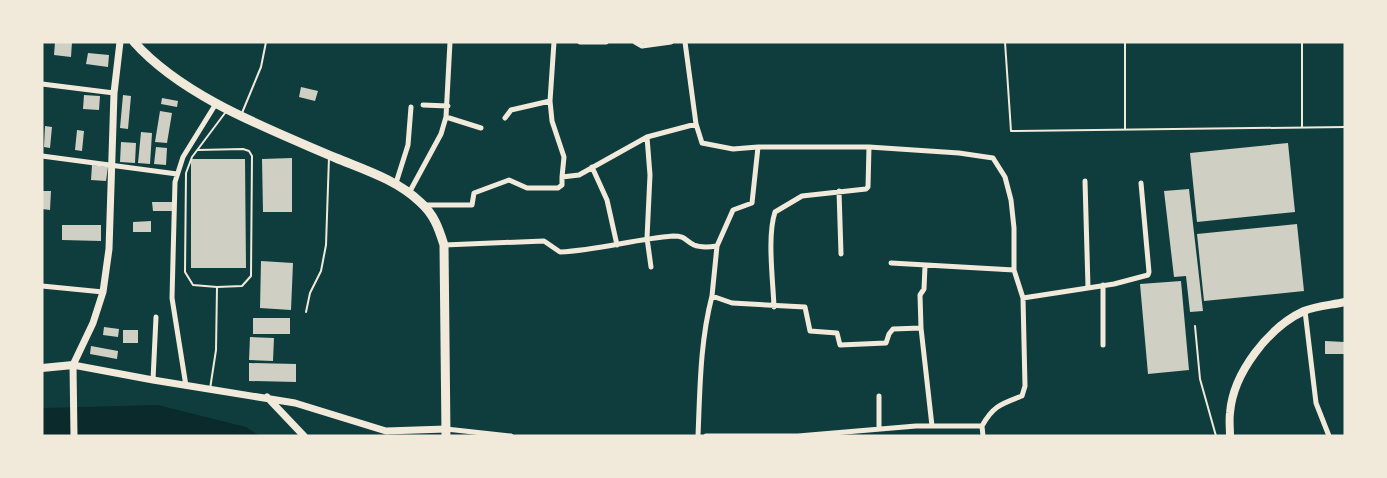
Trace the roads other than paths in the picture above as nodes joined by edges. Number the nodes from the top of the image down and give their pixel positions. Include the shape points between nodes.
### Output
1 (120, 42) edge
2 (134, 42) edge
3 (266, 42) edge
4 (450, 42) edge
5 (554, 42) edge
6 (580, 42) edge
7 (606, 42) edge
8 (635, 42) edge
9 (671, 42) edge
10 (685, 42) edge
11 (1005, 42) edge
12 (1125, 42) edge
13 (1302, 42) edge
14 (42, 84) edge
15 (114, 93) junction
16 (550, 101) junction
17 (217, 102) junction
18 (423, 105) dead end
19 (448, 106) junction
20 (411, 107) dead end
21 (229, 108) junction
22 (242, 115) junction
23 (446, 117) junction
24 (506, 118) dead end
25 (696, 124) junction
26 (1302, 127) junction
27 (1345, 127) edge
28 (481, 128) dead end
29 (1125, 129) junction
30 (647, 137) junction
31 (758, 147) junction
32 (869, 147) junction
33 (198, 150) junction
34 (329, 155) junction
35 (42, 156) edge
36 (111, 164) junction
37 (592, 167) junction
38 (177, 174) junction
39 (562, 177) junction
40 (1085, 181) dead end
41 (396, 183) junction
42 (1141, 183) dead end
43 (839, 191) junction
44 (409, 193) junction
45 (424, 205) junction
46 (647, 238) junction
47 (444, 245) junction
48 (617, 245) junction
49 (717, 246) junction
50 (841, 254) dead end
51 (891, 263) dead end
52 (925, 266) junction
53 (651, 267) dead end
54 (1014, 270) junction
55 (42, 285) edge
56 (1102, 285) junction
57 (217, 287) junction
58 (1088, 287) junction
59 (103, 292) junction
60 (712, 296) junction
61 (1023, 298) junction
62 (1345, 302) edge
63 (774, 307) junction
64 (1305, 311) junction
65 (306, 312) dead end
66 (156, 317) dead end
67 (1195, 326) dead end
68 (921, 328) junction
69 (1103, 345) dead end
70 (73, 365) junction
71 (42, 368) edge
72 (153, 380) junction
73 (186, 386) junction
74 (210, 390) junction
75 (879, 396) dead end
76 (267, 397) junction
77 (916, 426) junction
78 (932, 426) junction
79 (982, 426) junction
80 (879, 429) junction
81 (446, 432) edge
82 (74, 436) edge
83 (304, 436) edge
84 (511, 436) edge
85 (698, 436) edge
86 (706, 436) edge
87 (717, 436) edge
88 (767, 436) edge
89 (916, 436) edge
90 (983, 436) edge
91 (1216, 436) edge
92 (1230, 436) edge
93 (1329, 436) edge

1 - 15 street
2 - 17 highway via 180,82
3 - 22 lane via 261,67
4 - 19 street
5 - 16 street
6 - 7 street
8 - 9 street via 642,46
10 - 25 street
11 - 29 lane via 1011,130
12 - 29 lane
13 - 26 lane
14 - 15 street
15 - 36 street
16 - 24 street via 511,110
16 - 39 street via 564,157
17 - 21 highway
17 - 38 street via 183,157
18 - 19 street
19 - 23 street
20 - 41 street via 408,145
21 - 22 highway
21 - 33 lane
22 - 34 highway
23 - 28 street
23 - 44 street
25 - 30 street
25 - 31 street via 702,143 733,149
26 - 27 lane
26 - 29 lane
30 - 37 street
30 - 46 street
31 - 32 street
31 - 49 street via 752,203 733,210
32 - 43 street via 868,187
32 - 54 street via 993,158 1005,177 1011,200
33 - 57 lane via 186,173 185,272 193,285
33 - 57 lane via 243,149 252,156 251,276 242,286
34 - 41 highway
34 - 65 lane via 326,245
35 - 36 street
36 - 38 street
36 - 59 street via 109,249
37 - 39 street via 579,175
37 - 48 street via 607,200
38 - 73 street via 172,298
39 - 45 street via 558,188 527,188 506,180 474,193 472,205
40 - 58 street
41 - 44 highway
42 - 56 street via 1149,273
43 - 50 street
43 - 63 street via 802,196 775,212
44 - 45 highway
45 - 47 highway via 438,224
46 - 48 street
46 - 49 street via 684,237 698,246
46 - 53 street
47 - 48 street via 544,241 560,252
47 - 81 highway
49 - 60 street
51 - 52 street
52 - 54 street
52 - 68 street via 920,295
54 - 61 street
55 - 59 street
56 - 58 street
56 - 69 street
57 - 74 lane via 216,350
58 - 61 street
59 - 70 street
60 - 63 street via 732,303
60 - 85 street via 703,340
61 - 79 street via 1024,393 998,405
62 - 64 main road
63 - 68 street via 806,308 810,331 837,333 840,345 886,343 893,329
64 - 92 main road via 1261,345 1244,368 1230,412
64 - 93 street via 1316,404
66 - 72 street
67 - 91 lane via 1200,379
68 - 78 street
70 - 71 main road
70 - 72 street
70 - 82 street
72 - 73 street
73 - 74 street
74 - 76 street
75 - 80 street
76 - 81 street via 386,431
76 - 83 street
77 - 78 street
77 - 80 street
77 - 89 street
78 - 79 street
79 - 90 street
80 - 88 street
81 - 84 street
86 - 87 street
87 - 88 street

